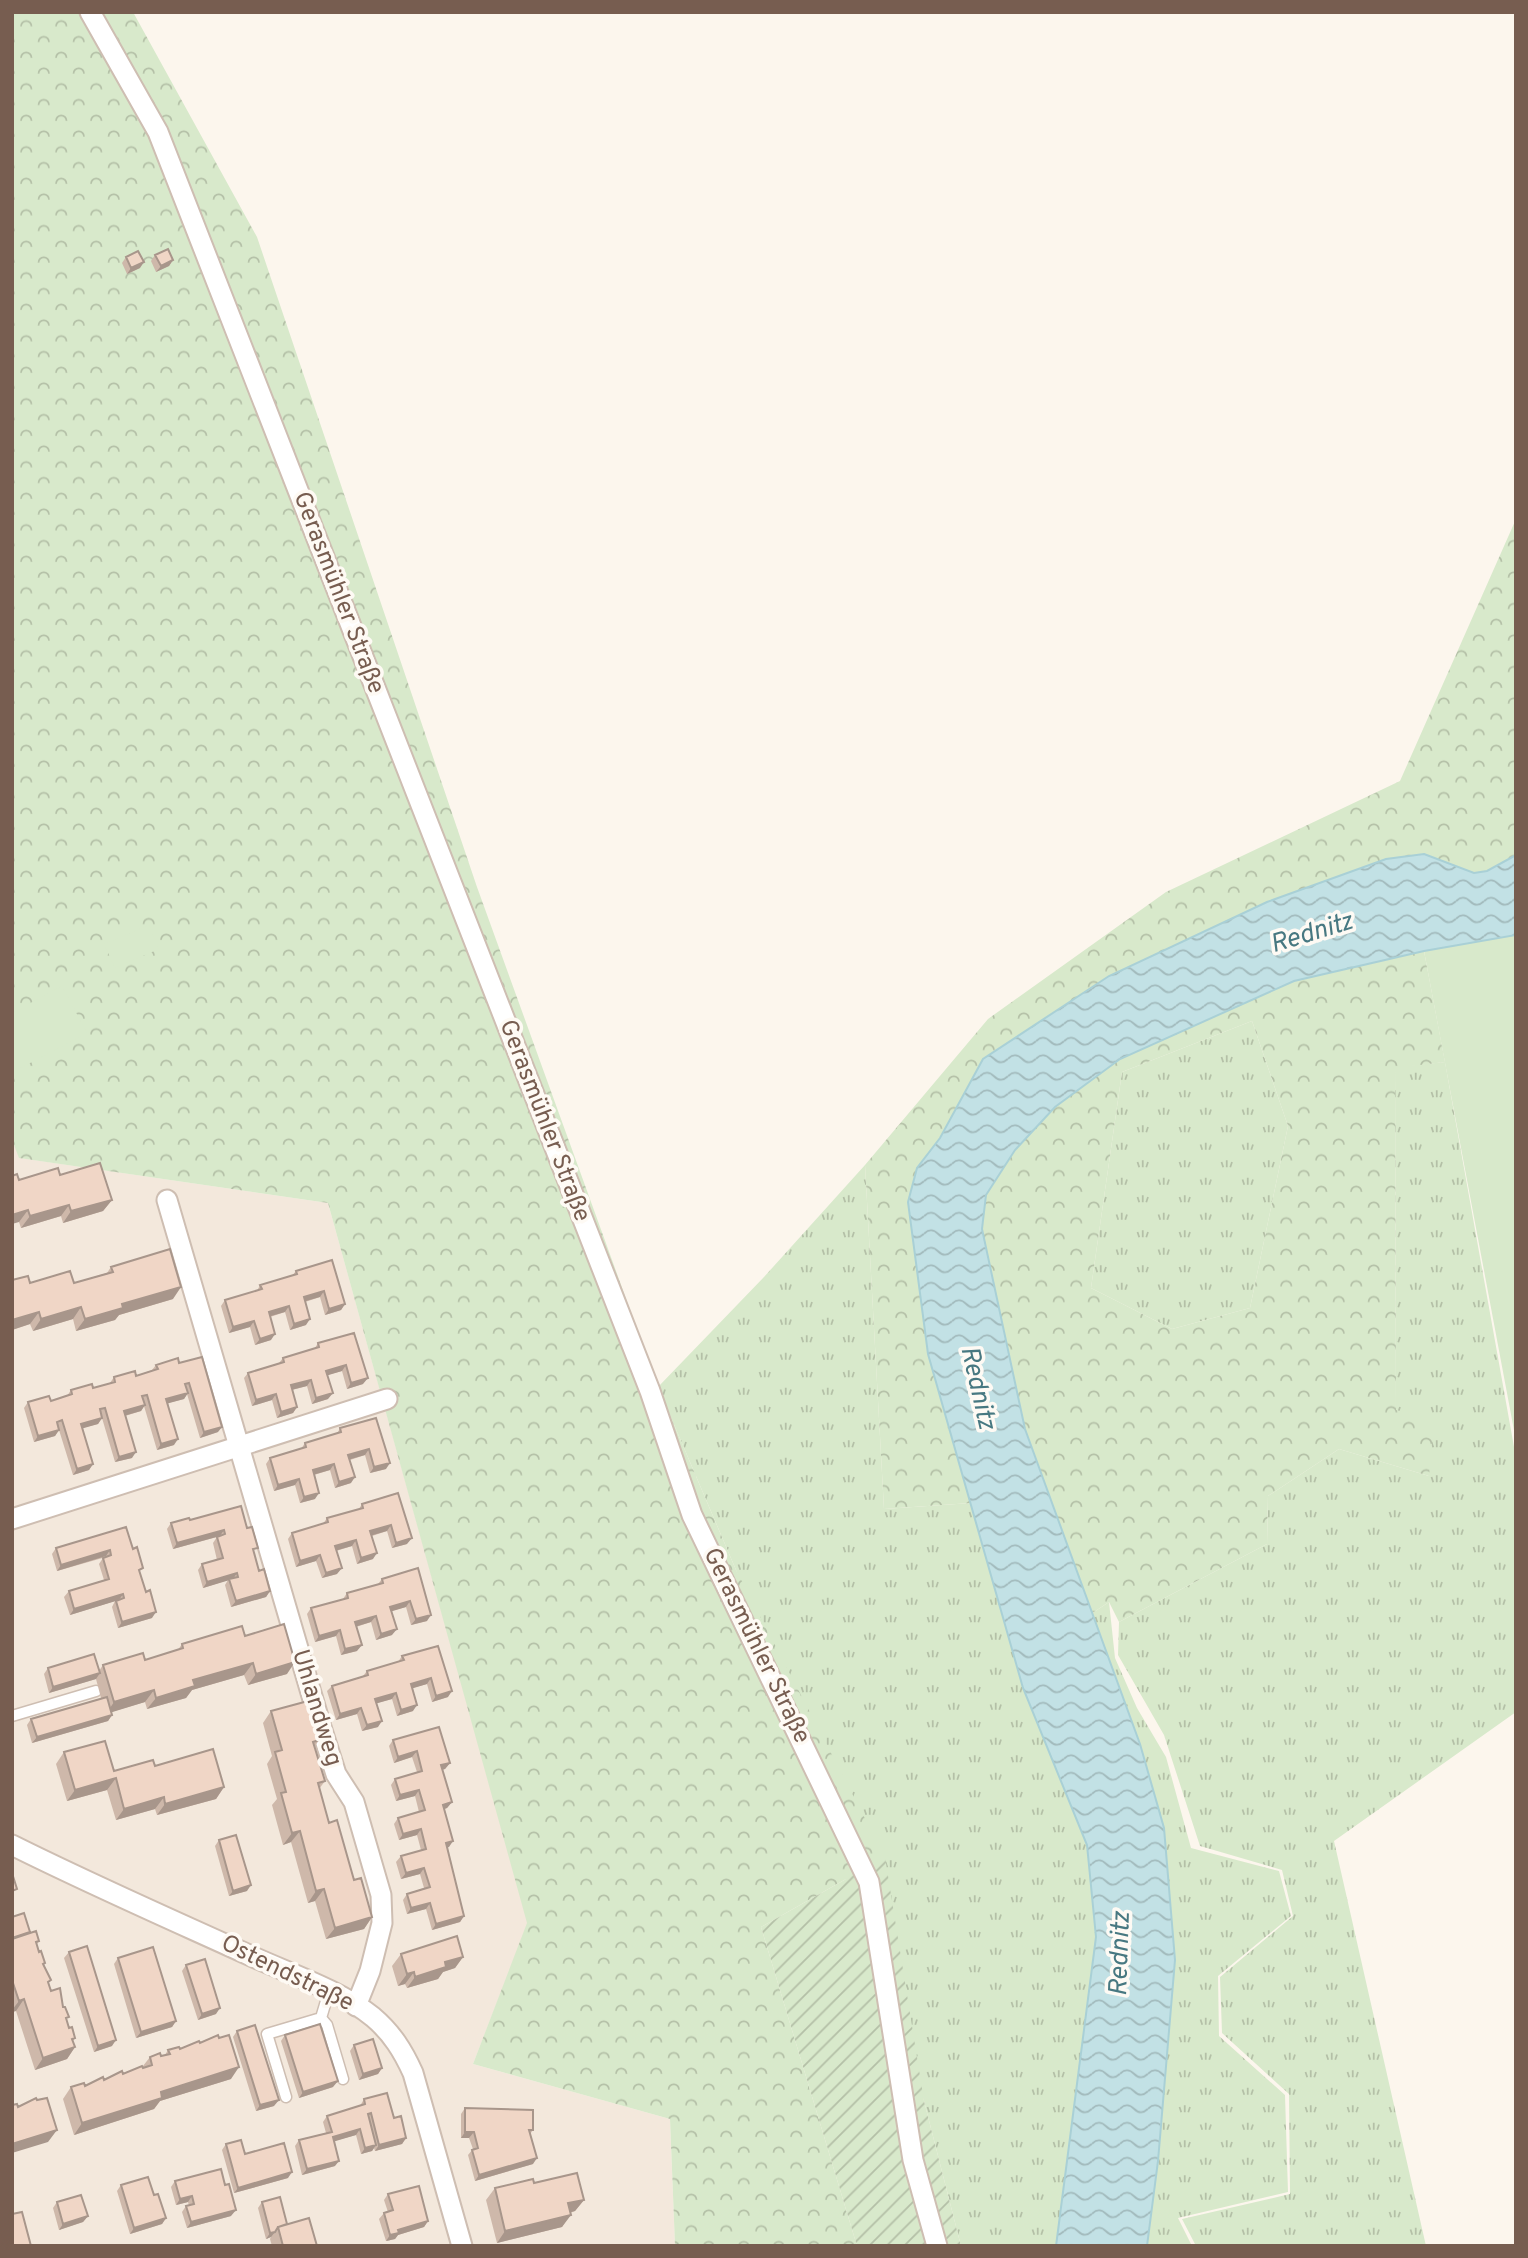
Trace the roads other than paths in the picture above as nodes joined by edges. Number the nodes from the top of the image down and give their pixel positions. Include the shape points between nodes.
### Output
1 (90, 12) edge
2 (167, 1200) dead end
3 (387, 1399) dead end
4 (238, 1448) junction
5 (12, 1519) edge
6 (96, 1691) dead end
7 (12, 1716) edge
8 (12, 1845) edge
9 (329, 1991) junction
10 (356, 2006) junction
11 (321, 2018) junction
12 (343, 2079) dead end
13 (286, 2096) dead end
14 (462, 2246) edge
15 (937, 2246) edge

1 - 15 street, Gerasmühler Straße via 158,132 650,1391 692,1515 869,1882 913,2160
2 - 4 street, Uhlandweg
3 - 4 street
4 - 5 street
4 - 10 street, Uhlandweg via 336,1774 354,1802 381,1895 382,1923
6 - 7 lane
8 - 9 street, Ostendstraße
9 - 10 street, Ostendstraße
9 - 11 lane
10 - 14 street, Ostendstraße via 389,2032 413,2073
11 - 12 lane
11 - 13 lane via 267,2034

